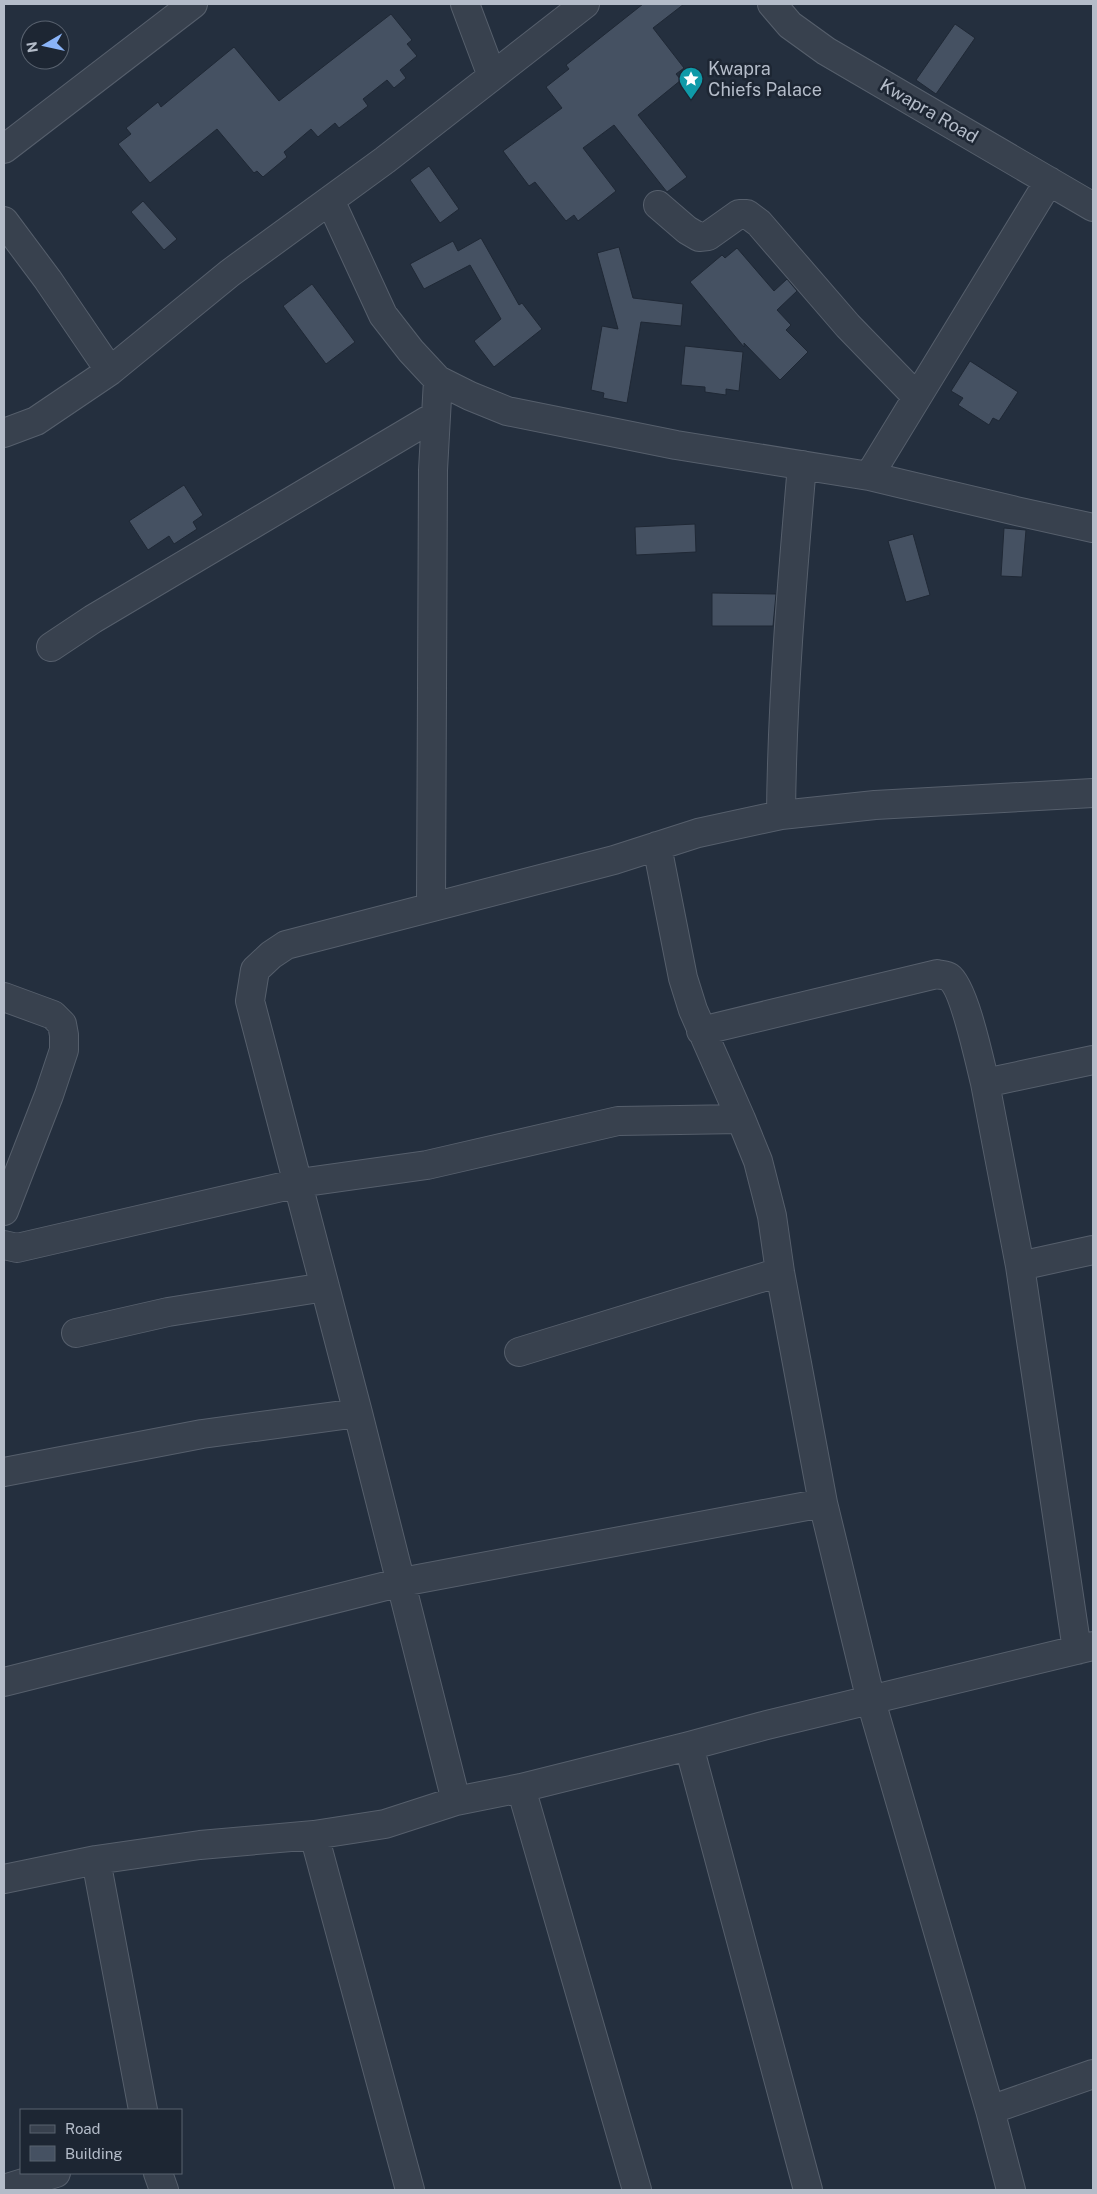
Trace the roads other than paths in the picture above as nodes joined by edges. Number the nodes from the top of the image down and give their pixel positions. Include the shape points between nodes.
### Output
1 (193, 4) edge
2 (465, 4) edge
3 (586, 4) edge
4 (772, 4) edge
5 (492, 76) junction
6 (4, 149) edge
7 (1049, 181) junction
8 (330, 200) junction
9 (658, 205) dead end
10 (1093, 207) edge
11 (4, 221) edge
12 (110, 371) junction
13 (438, 380) junction
14 (916, 396) junction
15 (436, 416) junction
16 (4, 434) edge
17 (802, 465) junction
18 (869, 476) junction
19 (1093, 528) edge
20 (51, 647) dead end
21 (1093, 793) edge
22 (781, 814) junction
23 (657, 846) junction
24 (431, 906) junction
25 (4, 997) edge
26 (701, 1031) junction
27 (1093, 1060) edge
28 (985, 1083) junction
29 (741, 1118) junction
30 (299, 1183) junction
31 (4, 1211) edge
32 (4, 1245) edge
33 (1093, 1250) edge
34 (1020, 1266) junction
35 (780, 1272) junction
36 (325, 1288) junction
37 (76, 1333) dead end
38 (519, 1352) dead end
39 (358, 1413) junction
40 (4, 1472) edge
41 (823, 1503) junction
42 (402, 1582) junction
43 (1085, 1648) edge
44 (4, 1682) edge
45 (871, 1701) junction
46 (689, 1746) junction
47 (521, 1788) junction
48 (456, 1801) junction
49 (314, 1835) junction
50 (96, 1860) junction
51 (4, 1879) edge
52 (1093, 2074) edge
53 (143, 2109) edge
54 (990, 2110) junction
55 (53, 2174) edge
56 (158, 2174) edge
57 (4, 2189) edge
58 (164, 2190) edge
59 (410, 2190) edge
60 (637, 2190) edge
61 (808, 2190) edge
62 (1011, 2190) edge

1 - 6 street
2 - 5 street
3 - 5 street
4 - 7 street, Kwapra Road via 790,25 826,51
5 - 8 street
7 - 10 street, Kwapra Road
7 - 14 street
8 - 12 street via 230,273
8 - 13 street via 383,316
9 - 14 street via 700,237 708,236 739,214 747,214 759,223 848,326
11 - 12 street
12 - 16 street via 36,421
13 - 15 street
13 - 17 street via 507,410 676,445
14 - 18 street
15 - 20 street
15 - 24 street
17 - 18 street
17 - 22 street via 789,625
18 - 19 street
21 - 22 street via 875,805
22 - 23 street
23 - 24 street
23 - 26 street via 683,978
24 - 30 street via 286,945 255,970 250,1001
25 - 31 street via 53,1015 62,1024 64,1050
26 - 28 street via 937,974 949,977 957,987
26 - 29 street
27 - 28 street
28 - 34 street
29 - 30 street via 618,1121 427,1165
29 - 35 street via 758,1161 772,1216
30 - 32 street via 17,1248
30 - 36 street
33 - 34 street
34 - 43 street
35 - 38 street
35 - 41 street
36 - 37 street via 168,1312
36 - 39 street
39 - 40 street via 202,1434
39 - 42 street
41 - 42 street
41 - 45 street
42 - 44 street
42 - 48 street
43 - 45 street
45 - 46 street
45 - 54 street
46 - 47 street
46 - 61 street
47 - 48 street
47 - 60 street
48 - 49 street via 385,1824
49 - 50 street via 200,1845
49 - 59 street
50 - 51 street
50 - 53 street
52 - 54 street
54 - 62 street
55 - 57 street
56 - 58 street

